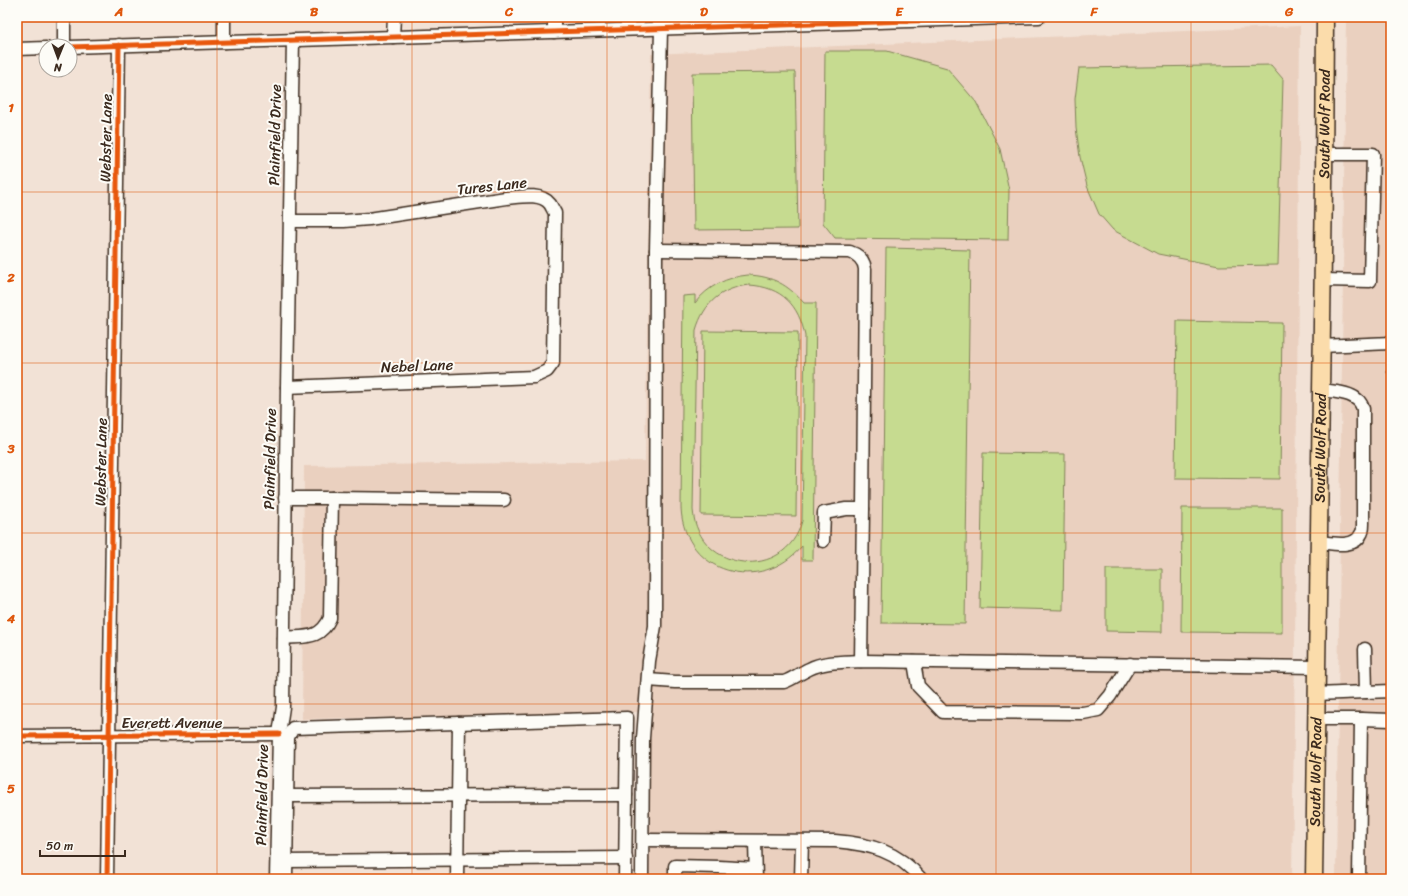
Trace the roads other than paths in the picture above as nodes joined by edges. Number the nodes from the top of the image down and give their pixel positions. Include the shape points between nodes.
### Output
1 (64, 17) edge
2 (224, 17) edge
3 (394, 17) edge
4 (554, 17) edge
5 (1040, 17) edge
6 (1325, 17) edge
7 (733, 22) edge
8 (661, 29) junction
9 (554, 32) junction
10 (393, 37) junction
11 (64, 38) edge
12 (293, 40) junction
13 (224, 42) junction
14 (119, 45) junction
15 (78, 47) edge
16 (38, 48) edge
17 (17, 49) edge
18 (1324, 154) junction
19 (290, 221) junction
20 (656, 250) junction
21 (1323, 280) junction
22 (1391, 343) edge
23 (1321, 346) junction
24 (547, 371) joint
25 (286, 387) junction
26 (1321, 390) junction
27 (285, 498) junction
28 (332, 498) junction
29 (504, 500) dead end
30 (863, 509) junction
31 (823, 541) dead end
32 (1318, 542) junction
33 (284, 638) junction
34 (1365, 649) dead end
35 (861, 661) junction
36 (914, 662) junction
37 (1130, 664) junction
38 (1316, 666) junction
39 (648, 680) junction
40 (1391, 691) edge
41 (1366, 692) junction
42 (1316, 694) junction
43 (1316, 718) junction
44 (1361, 719) junction
45 (1391, 720) edge
46 (459, 723) junction
47 (279, 734) junction
48 (109, 735) junction
49 (17, 736) edge
50 (458, 795) junction
51 (626, 795) junction
52 (287, 796) junction
53 (643, 840) junction
54 (755, 842) junction
55 (802, 842) junction
56 (626, 858) junction
57 (457, 860) junction
58 (286, 861) junction
59 (756, 874) edge
60 (915, 878) edge
61 (107, 879) edge
62 (276, 879) edge
63 (286, 879) edge
64 (457, 879) edge
65 (625, 879) edge
66 (642, 879) edge
67 (674, 879) edge
68 (801, 879) edge
69 (1314, 879) edge
70 (1359, 879) edge

1 - 11 street
2 - 13 street
3 - 10 street
4 - 9 street
5 - 7 street
6 - 18 main road, South Wolf Road
7 - 8 street
8 - 9 street
8 - 20 street
9 - 10 street
10 - 12 street
12 - 13 street
12 - 19 street, Plainfield Drive
13 - 14 street
14 - 15 street
14 - 48 street, Webster Lane
16 - 17 street
18 - 21 main road, South Wolf Road
18 - 21 street via 1373,154 1370,281
19 - 24 street, Tures Lane via 369,219 506,198 539,197 549,203 555,213 553,363
19 - 25 street, Plainfield Drive
20 - 30 street via 844,252 860,257 866,269
20 - 39 street via 655,626
21 - 23 main road, South Wolf Road
22 - 23 street
23 - 26 main road, South Wolf Road
24 - 25 street, Nebel Lane via 534,377
25 - 27 street, Plainfield Drive
26 - 32 main road, South Wolf Road
26 - 32 street via 1344,393 1361,404 1363,524 1362,534 1349,544
27 - 28 street
27 - 33 street, Plainfield Drive
28 - 29 street
28 - 33 street via 330,618 326,628 314,635
30 - 31 street via 824,513
30 - 35 street
32 - 38 main road, South Wolf Road
33 - 47 street, Plainfield Drive via 283,707
34 - 41 street
35 - 36 street
35 - 39 street via 809,668 784,682
36 - 37 street
36 - 37 street via 918,686 943,712 1083,713 1098,710
37 - 38 street
38 - 42 main road, South Wolf Road
39 - 53 street via 643,738
40 - 41 street
41 - 42 street
42 - 43 main road, South Wolf Road
43 - 44 street
43 - 69 main road, South Wolf Road
44 - 45 street
44 - 70 street
46 - 50 street
46 - 51 street via 627,718
46 - 52 street via 293,728 288,737
47 - 48 street, Everett Avenue
47 - 62 street, Plainfield Drive
48 - 49 street, Everett Avenue
48 - 61 street, Webster Lane
50 - 51 street
50 - 52 street
50 - 57 street
51 - 56 street
52 - 58 street
53 - 54 street
53 - 66 street
54 - 55 street
54 - 59 street
55 - 60 street via 848,842 872,846 901,860
55 - 68 street
56 - 57 street
56 - 65 street
57 - 58 street
57 - 64 street
58 - 63 street
59 - 67 street via 719,867 675,866

